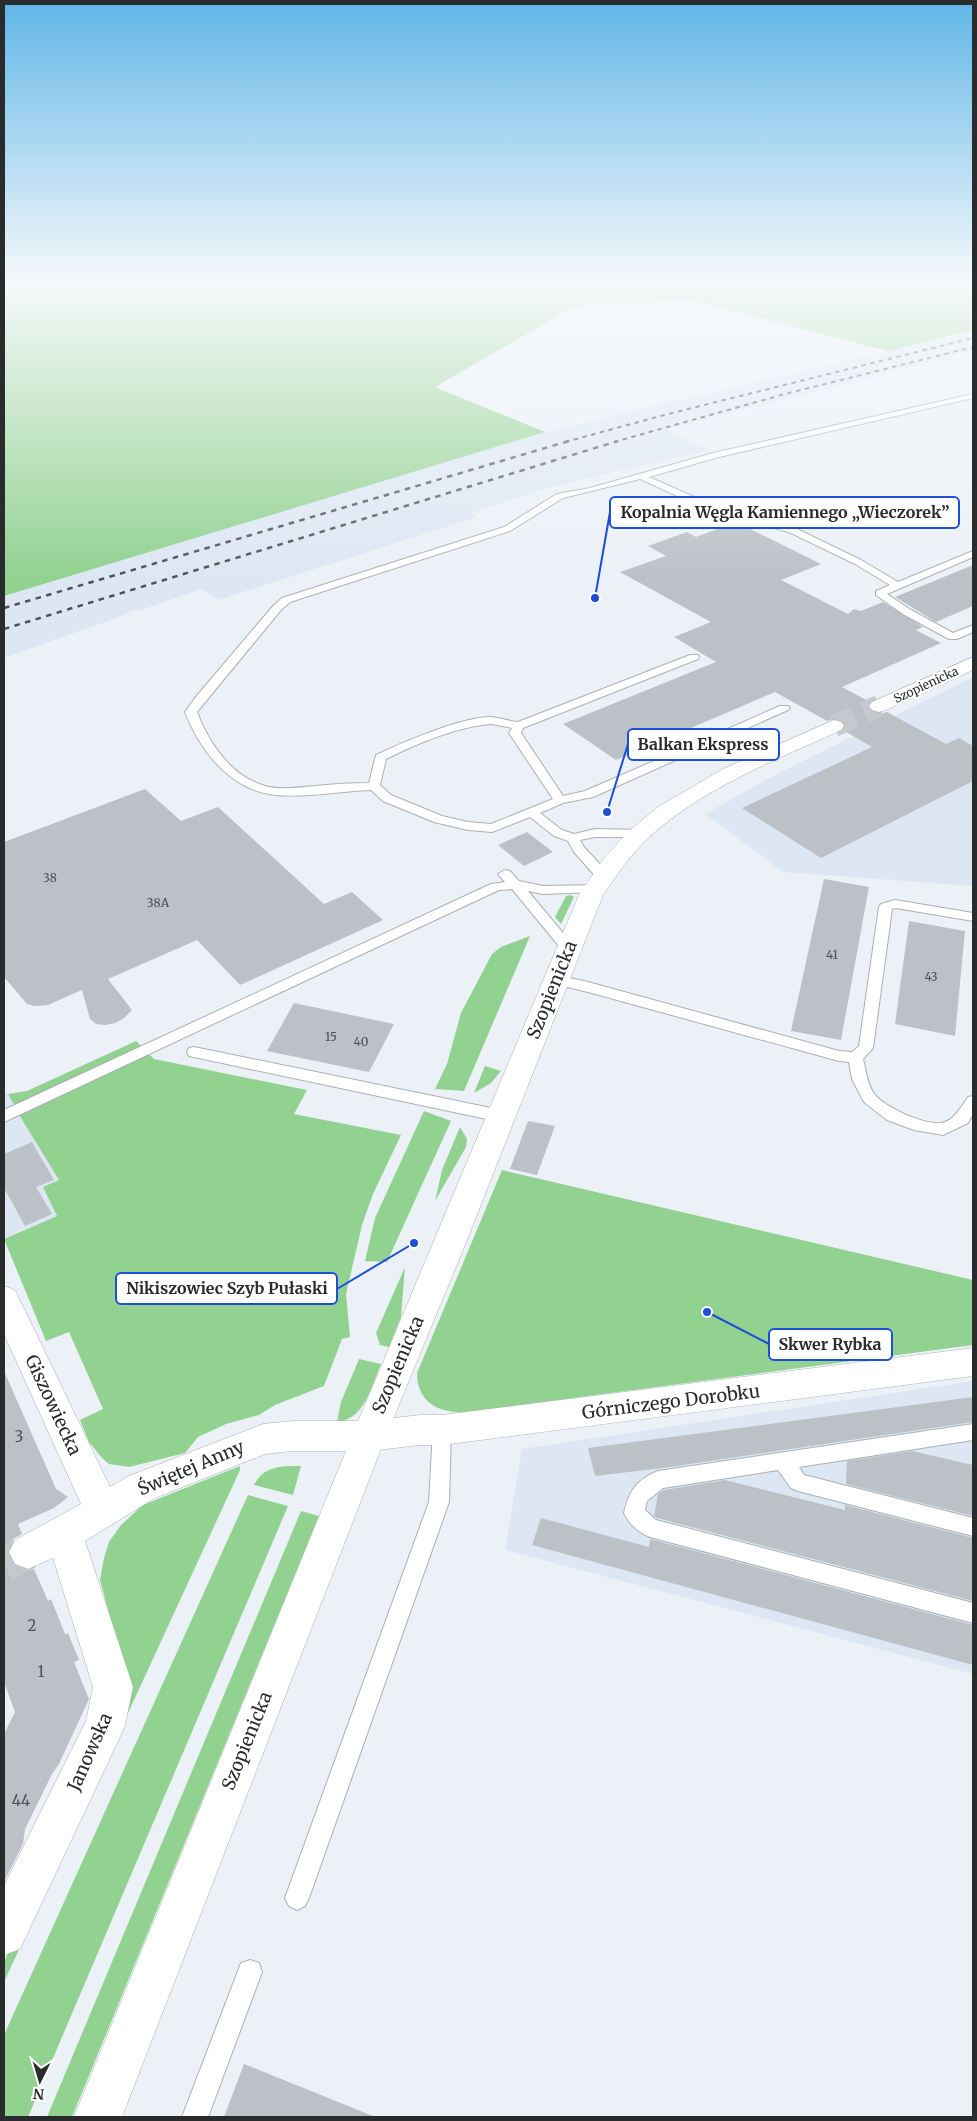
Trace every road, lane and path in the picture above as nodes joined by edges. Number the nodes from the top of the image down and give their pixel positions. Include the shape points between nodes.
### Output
1 (973, 396) edge
2 (640, 476) junction
3 (973, 554) edge
4 (897, 585) junction
5 (973, 628) edge
6 (694, 656) dead end
7 (973, 663) edge
8 (879, 706) tunnel mouth
9 (784, 708) dead end
10 (519, 726) junction
11 (834, 726) tunnel mouth
12 (374, 786) junction
13 (560, 800) junction
14 (532, 812) junction
15 (639, 833) junction
16 (573, 838) junction
17 (510, 879) junction
18 (599, 882) junction
19 (973, 917) edge
20 (568, 948) junction
21 (556, 980) junction
22 (194, 1052) dead end
23 (855, 1057) junction
24 (973, 1101) edge
25 (4, 1116) edge
26 (501, 1116) junction
27 (4, 1299) edge
28 (11, 1336) edge
29 (973, 1362) edge
30 (442, 1430) junction
31 (973, 1432) edge
32 (369, 1436) junction
33 (783, 1461) junction
34 (102, 1510) junction
35 (973, 1527) edge
36 (64, 1534) junction
37 (28, 1552) tunnel mouth
38 (973, 1613) edge
39 (297, 1898) dead end
40 (7, 1916) edge
41 (250, 1972) dead end
42 (98, 2117) edge
43 (195, 2117) edge

1 - 2 lane
2 - 4 lane via 698,502 794,531
2 - 12 lane via 560,496 507,529 286,600 191,712 196,727 212,752 246,782 263,790 286,792
3 - 4 lane
4 - 5 lane via 880,593 953,637
6 - 10 lane
7 - 8 street, Szopienicka
9 - 13 lane via 589,794
10 - 12 lane via 490,721 394,749 380,758
10 - 13 lane via 515,733
11 - 15 street, Szopienicka via 700,791
12 - 14 lane via 387,798 438,819 468,826 492,828
13 - 14 lane
14 - 16 lane via 558,833
15 - 16 lane via 596,833
15 - 18 street, Szopienicka
16 - 18 lane
17 - 18 lane via 543,890
17 - 20 lane
17 - 25 lane
18 - 20 street, Szopienicka
19 - 23 lane via 895,904 886,907 866,1048
20 - 21 street, Szopienicka
21 - 23 lane via 839,1056
21 - 26 street, Szopienicka
22 - 26 lane
23 - 24 lane via 869,1098 893,1116 914,1124 943,1129 962,1119
26 - 32 street, Szopienicka
27 - 28 street, Giszowiecka
28 - 34 street, Giszowiecka
29 - 30 street, Górniczego Dorobku
30 - 32 street, Górniczego Dorobku
30 - 39 lane via 439,1502
31 - 33 lane
32 - 34 street, Świętej Anny via 263,1439 142,1487
32 - 42 street, Szopienicka
33 - 35 lane via 798,1482
33 - 38 lane via 658,1480 638,1496 634,1513 650,1528
34 - 36 street, Świętej Anny
36 - 37 street, Świętej Anny
36 - 40 street, Janowska via 113,1687 106,1725
41 - 43 lane

